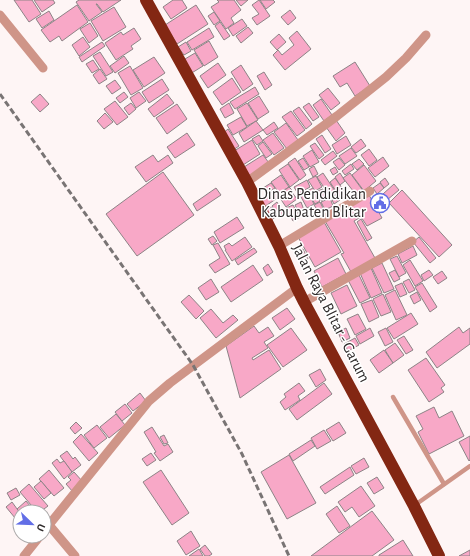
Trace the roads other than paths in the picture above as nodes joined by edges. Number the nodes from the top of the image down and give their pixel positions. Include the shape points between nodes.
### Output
1 (146, 0) edge
2 (0, 15) edge
3 (426, 35) dead end
4 (43, 68) dead end
5 (247, 182) junction
6 (370, 191) dead end
7 (412, 241) dead end
8 (279, 246) junction
9 (297, 288) junction
10 (304, 302) junction
11 (393, 397) dead end
12 (470, 466) edge
13 (444, 484) junction
14 (414, 506) junction
15 (52, 522) edge
16 (52, 533) edge
17 (34, 544) edge
18 (24, 556) edge
19 (75, 556) edge
20 (439, 556) edge

1 - 5 highway, Jalan Raya Blitar - Garum
2 - 4 street
3 - 5 street via 386,77
5 - 8 highway, Jalan Raya Blitar - Garum
6 - 8 street
7 - 10 street
8 - 9 highway, Jalan Raya Blitar - Garum
9 - 10 highway, Jalan Raya Blitar - Garum
9 - 15 street via 149,401
10 - 14 highway, Jalan Raya Blitar - Garum
11 - 13 lane
12 - 13 lane
13 - 14 lane
14 - 20 highway, Jalan Raya Blitar - Garum
16 - 19 street
17 - 18 street

